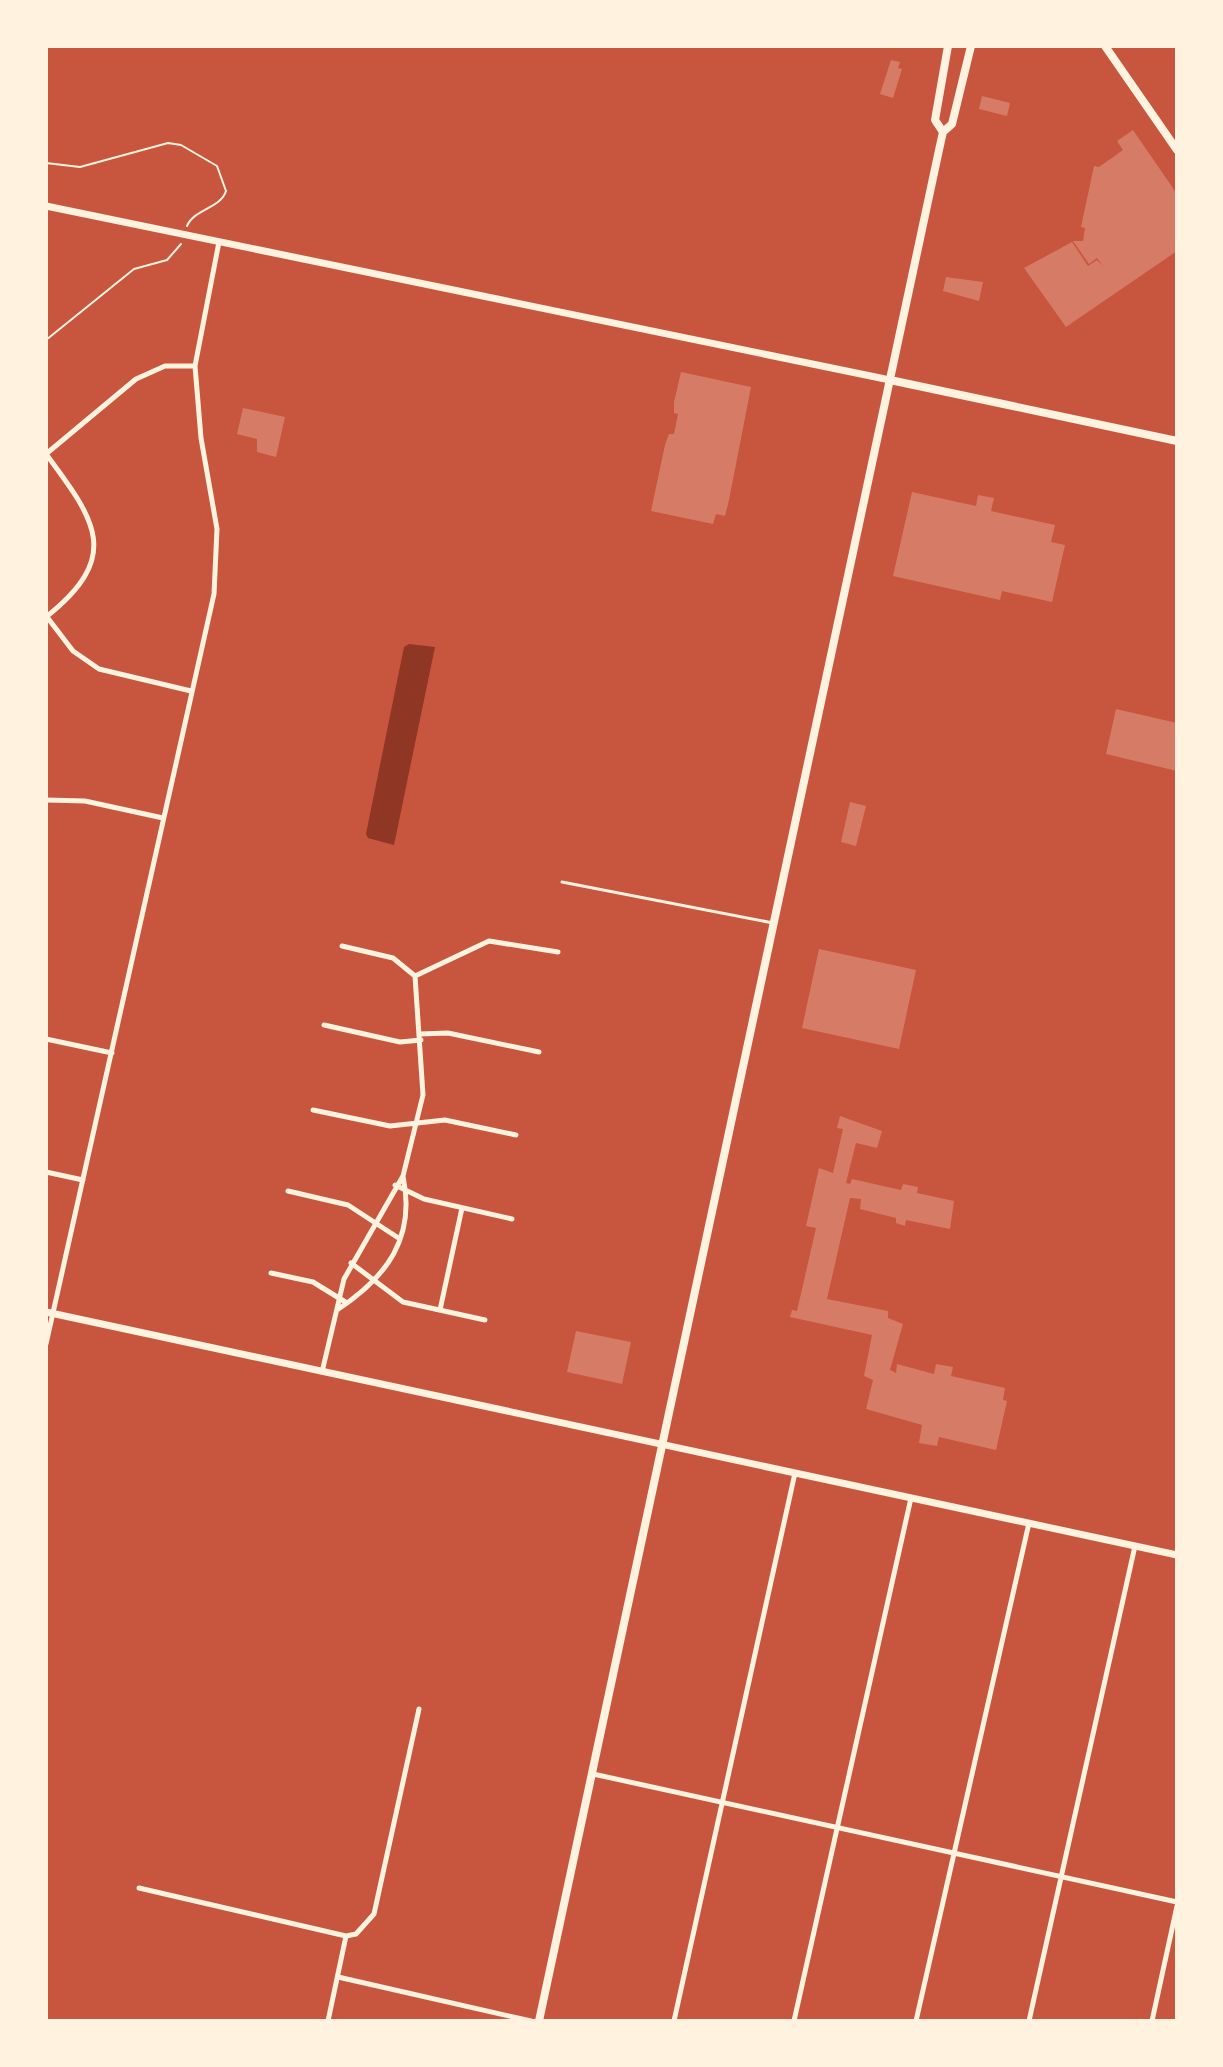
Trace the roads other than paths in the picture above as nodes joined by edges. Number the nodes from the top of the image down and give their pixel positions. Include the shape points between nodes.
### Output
1 (948, 46) edge
2 (971, 46) edge
3 (1105, 46) edge
4 (943, 132) junction
5 (1177, 150) edge
6 (46, 206) edge
7 (219, 242) junction
8 (195, 366) junction
9 (890, 380) junction
10 (1177, 441) edge
11 (46, 454) edge
12 (46, 617) edge
13 (191, 691) junction
14 (46, 800) edge
15 (163, 818) junction
16 (562, 882) dead end
17 (773, 923) junction
18 (342, 946) dead end
19 (558, 952) dead end
20 (415, 976) junction
21 (324, 1025) dead end
22 (420, 1037) junction
23 (46, 1039) edge
24 (539, 1052) dead end
25 (112, 1053) junction
26 (313, 1110) dead end
27 (419, 1122) junction
28 (516, 1135) dead end
29 (46, 1172) edge
30 (403, 1176) junction
31 (83, 1180) junction
32 (395, 1185) junction
33 (288, 1191) dead end
34 (407, 1192) junction
35 (462, 1208) junction
36 (512, 1219) dead end
37 (374, 1223) junction
38 (400, 1239) junction
39 (351, 1263) junction
40 (271, 1273) dead end
41 (375, 1283) junction
42 (338, 1297) junction
43 (347, 1303) junction
44 (337, 1310) junction
45 (440, 1310) junction
46 (50, 1313) edge
47 (485, 1320) dead end
48 (46, 1344) edge
49 (322, 1372) junction
50 (662, 1445) junction
51 (795, 1473) junction
52 (911, 1498) junction
53 (1029, 1523) junction
54 (1135, 1545) junction
55 (1177, 1555) edge
56 (419, 1709) dead end
57 (592, 1774) junction
58 (721, 1803) junction
59 (838, 1829) junction
60 (954, 1855) junction
61 (1060, 1877) junction
62 (139, 1888) dead end
63 (1177, 1904) edge
64 (346, 1936) junction
65 (338, 1977) junction
66 (328, 2021) edge
67 (531, 2021) edge
68 (539, 2021) edge
69 (674, 2021) edge
70 (794, 2021) edge
71 (916, 2021) edge
72 (1029, 2021) edge
73 (1152, 2021) edge

1 - 4 main road via 935,120
2 - 4 main road via 952,124
3 - 5 main road
4 - 9 main road
6 - 7 street
7 - 8 street
7 - 9 street
8 - 11 street via 165,366 136,379
8 - 13 street via 201,438 214,496 217,563
9 - 10 main road
9 - 17 main road
11 - 12 street via 89,513 95,541 92,563 79,586
12 - 13 street via 73,651 99,669
13 - 15 street
14 - 15 street via 85,801
15 - 25 street
16 - 17 lane
17 - 50 main road
18 - 20 street via 393,958
19 - 20 street via 489,941
20 - 22 street
21 - 22 street via 400,1042
22 - 24 street via 448,1033
22 - 27 street via 424,1070
23 - 25 street
25 - 31 street
26 - 27 street via 390,1126
27 - 28 street via 445,1120
27 - 30 street
29 - 31 street
30 - 32 street
30 - 34 street
31 - 46 street
32 - 34 street
32 - 37 street
33 - 37 street via 348,1205
34 - 35 street
34 - 38 street
35 - 36 street
35 - 45 street
37 - 38 street
37 - 39 street
38 - 41 street
39 - 41 street
39 - 42 street
40 - 42 street via 313,1282
41 - 43 street
41 - 45 street via 403,1302
42 - 43 street
42 - 44 street
43 - 44 street
44 - 49 street
45 - 47 street
46 - 48 street
46 - 49 street
49 - 50 street
50 - 51 street
50 - 57 main road
51 - 52 street
51 - 58 street
52 - 53 street
52 - 59 street
53 - 54 street
53 - 60 street
54 - 55 street
54 - 61 street
56 - 64 street via 374,1914 356,1934
57 - 58 street
57 - 68 main road
58 - 59 street
58 - 69 street
59 - 60 street
59 - 70 street
60 - 61 street
60 - 71 street
61 - 63 street
61 - 72 street
62 - 64 street
63 - 73 street
64 - 65 street
65 - 66 street
65 - 67 street

